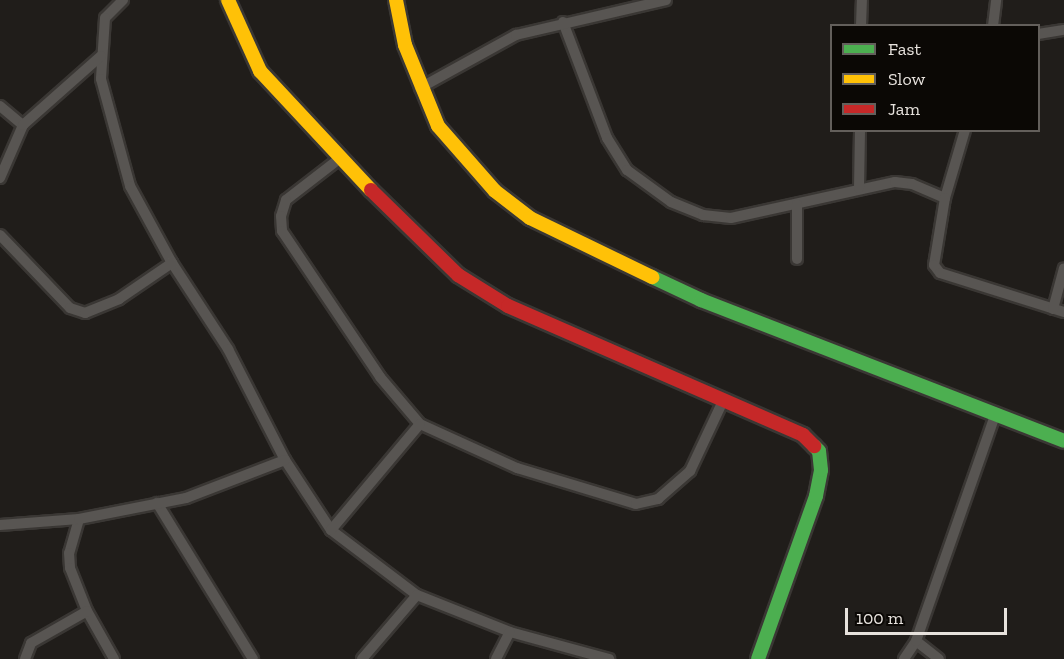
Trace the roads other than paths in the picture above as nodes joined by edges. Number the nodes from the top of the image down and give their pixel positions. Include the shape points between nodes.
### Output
1 (123, 0) edge
2 (228, 0) edge
3 (396, 0) edge
4 (666, 0) edge
5 (862, 0) edge
6 (996, 0) edge
7 (563, 22) junction
8 (861, 24) edge
9 (993, 24) edge
10 (1064, 30) edge
11 (1040, 34) edge
12 (101, 56) junction
13 (420, 88) junction
14 (0, 106) edge
15 (23, 125) junction
16 (860, 132) edge
17 (964, 132) edge
18 (339, 159) junction
19 (0, 178) edge
20 (859, 188) junction
21 (945, 198) junction
22 (797, 204) junction
23 (1, 240) edge
24 (797, 259) dead end
25 (172, 263) junction
26 (1064, 268) edge
27 (1053, 309) junction
28 (1064, 312) edge
29 (723, 400) junction
30 (996, 412) junction
31 (420, 424) junction
32 (1064, 441) edge
33 (285, 460) junction
34 (157, 503) junction
35 (79, 519) junction
36 (0, 525) edge
37 (331, 530) junction
38 (417, 595) junction
39 (87, 611) junction
40 (510, 632) junction
41 (916, 641) junction
42 (25, 659) edge
43 (114, 659) edge
44 (253, 659) edge
45 (362, 659) edge
46 (496, 659) edge
47 (609, 659) edge
48 (758, 659) edge
49 (904, 659) edge
50 (939, 659) edge

1 - 12 street via 105,18
2 - 18 street via 260,71
3 - 13 street
4 - 7 street
5 - 8 street
6 - 9 street
7 - 13 street via 516,35
7 - 22 street via 607,138 627,170 645,187 703,215 740,217
10 - 11 street
12 - 15 street
12 - 25 street via 101,79 130,186
13 - 30 street via 438,126 462,157 530,218 701,300
14 - 15 street
15 - 19 street
16 - 20 street
17 - 21 street
18 - 29 street via 458,275 508,306
18 - 31 street via 286,200 282,231 368,359
20 - 21 street via 895,182 912,184
20 - 22 street
21 - 27 street via 934,255 934,265 940,273
22 - 24 street
23 - 25 street via 70,308 85,313 119,299
25 - 33 street via 228,350
26 - 27 street
27 - 28 street
29 - 31 street via 690,471 658,499 636,504 517,468
29 - 48 street via 803,435 819,451 821,470 816,496
30 - 32 street
30 - 41 street
31 - 37 street
33 - 34 street via 186,498
33 - 37 street
34 - 35 street
34 - 44 street
35 - 36 street
35 - 39 street via 69,553 70,568
37 - 38 street
38 - 40 street
38 - 45 street
39 - 42 street via 31,643
39 - 43 street
40 - 46 street
40 - 47 street
41 - 49 street
41 - 50 street

